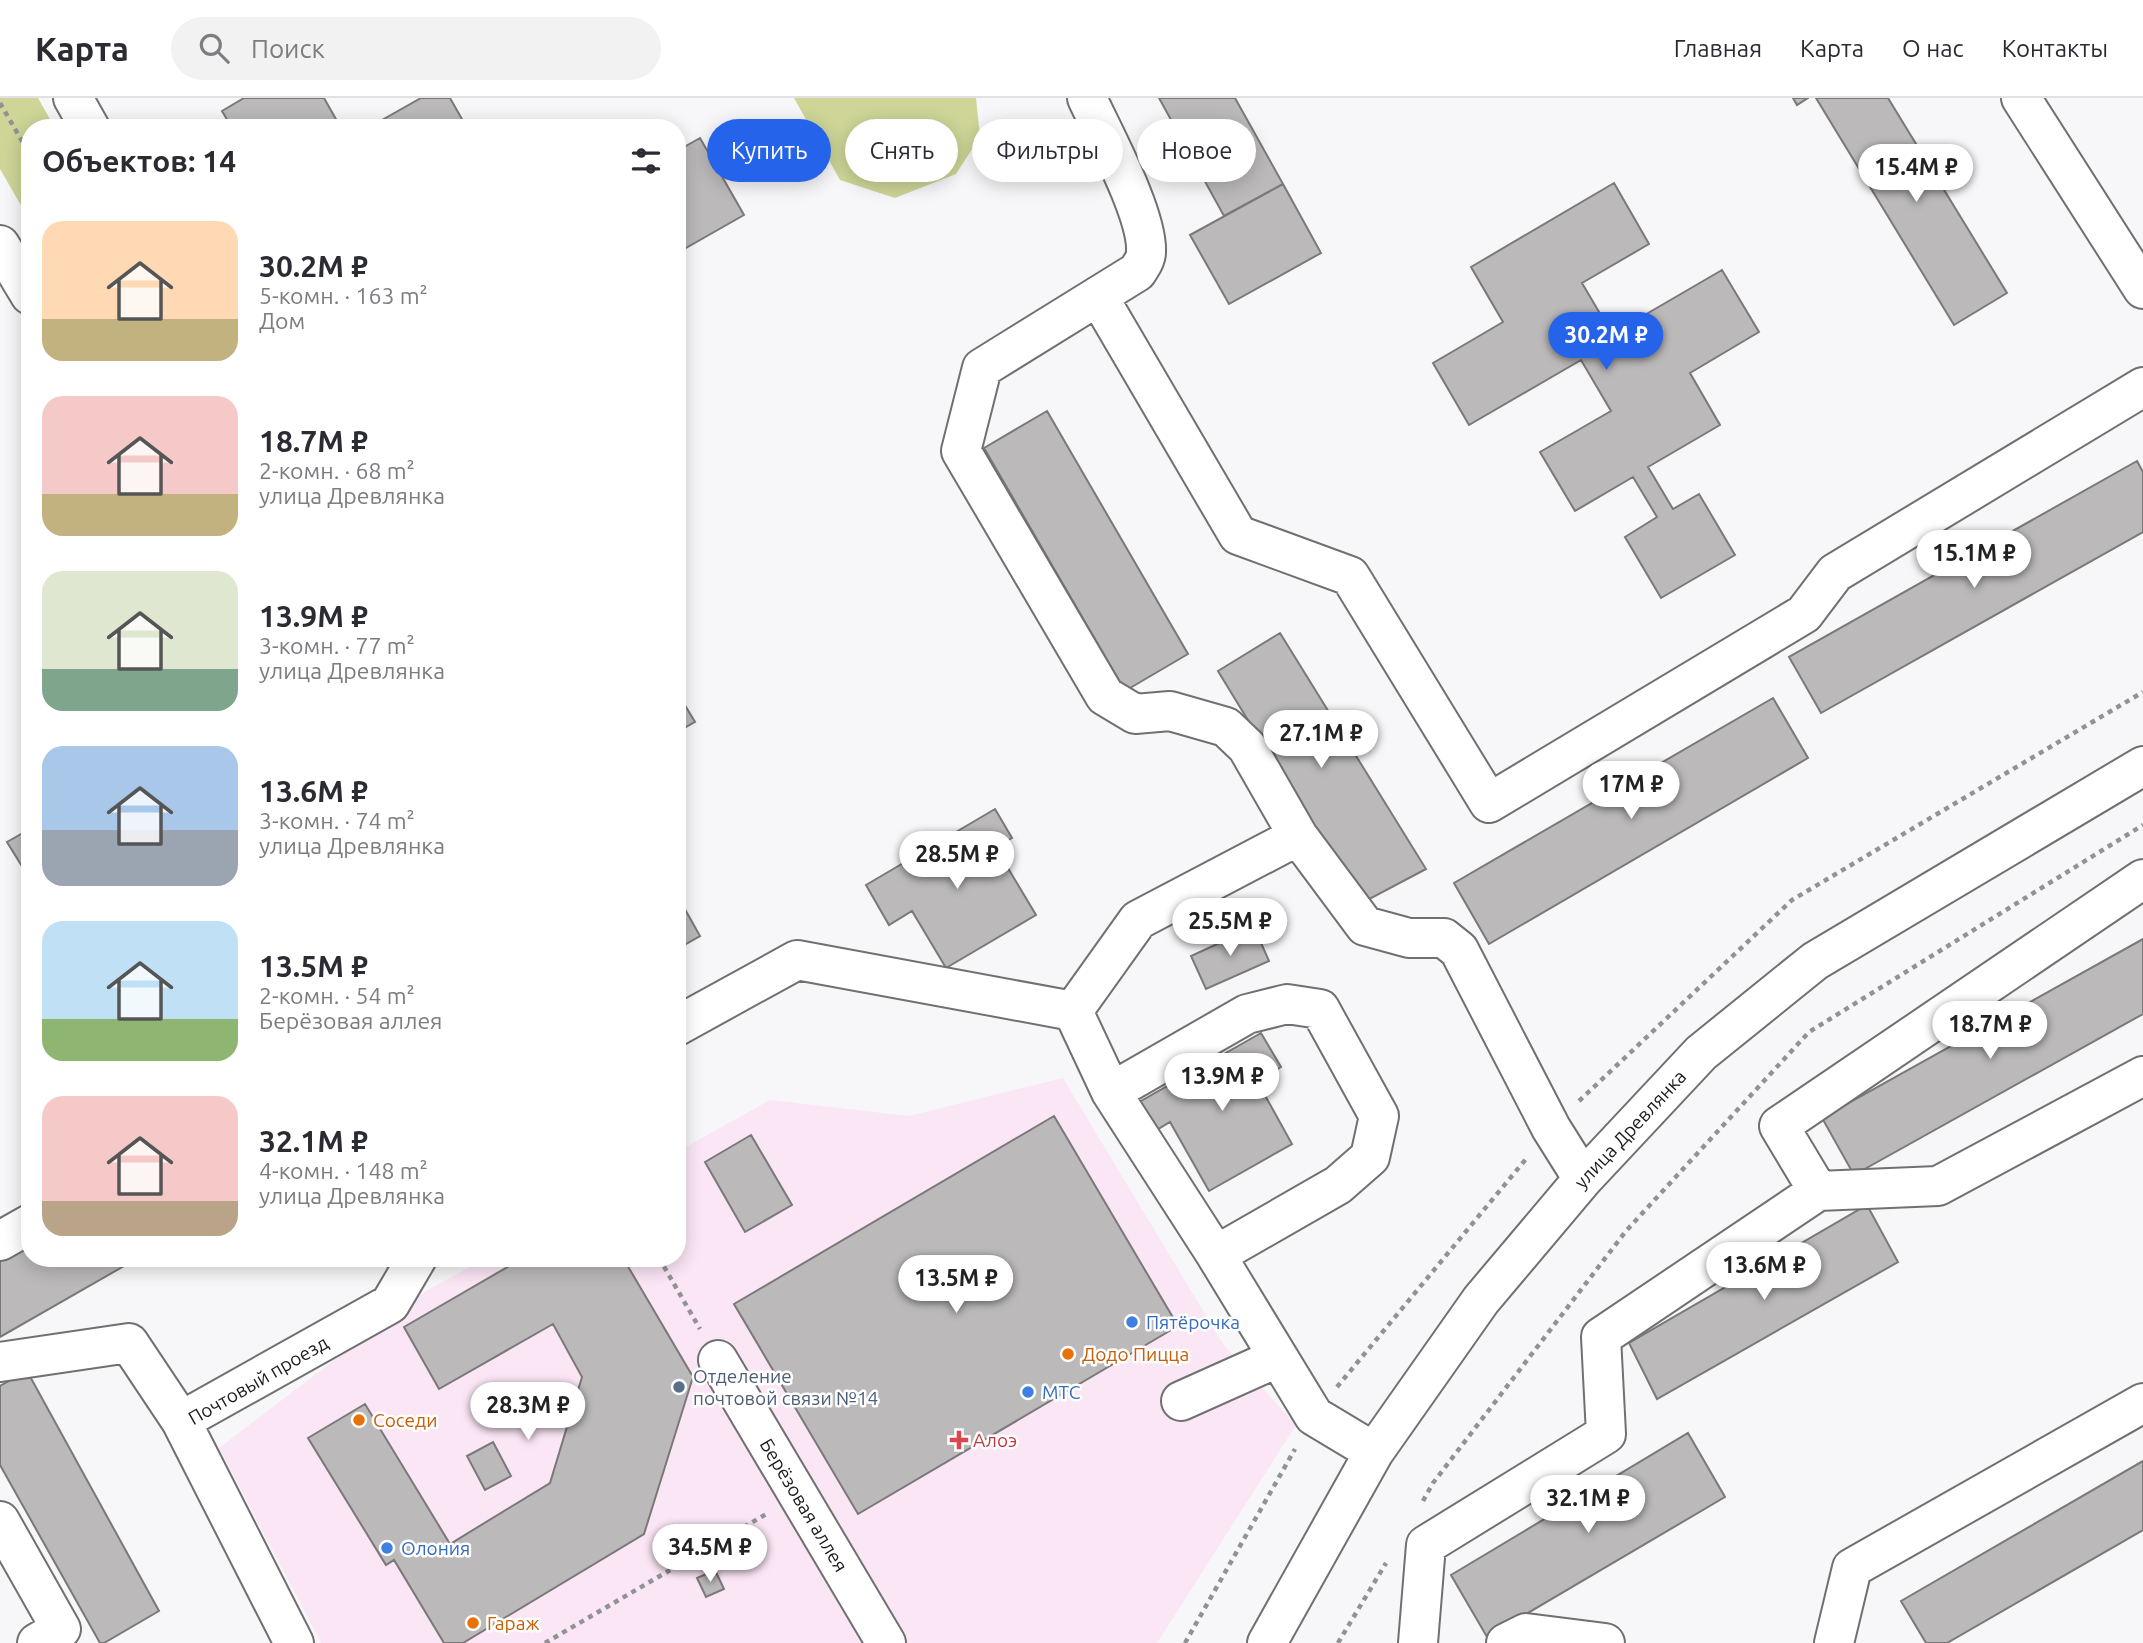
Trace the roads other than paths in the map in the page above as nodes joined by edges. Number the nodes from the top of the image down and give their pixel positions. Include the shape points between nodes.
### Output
1 (73, 98) edge
2 (1087, 98) edge
3 (2021, 98) edge
4 (85, 119) edge
5 (0, 245) edge
6 (17, 289) edge
7 (2143, 289) edge
8 (1098, 296) junction
9 (2143, 387) edge
10 (2143, 766) edge
11 (1298, 836) junction
12 (2143, 879) edge
13 (1073, 1011) junction
14 (686, 1021) edge
15 (2143, 1076) edge
16 (1111, 1092) junction
17 (1583, 1179) junction
18 (1818, 1191) junction
19 (21, 1229) edge
20 (0, 1241) edge
21 (1216, 1255) junction
22 (411, 1267) edge
23 (1277, 1359) junction
24 (718, 1360) road end
25 (0, 1362) edge
26 (1181, 1401) dead end
27 (2143, 1403) edge
28 (181, 1421) junction
29 (1374, 1452) junction
30 (0, 1521) edge
31 (37, 1643) edge
32 (294, 1643) edge
33 (886, 1643) edge
34 (1267, 1643) edge
35 (1418, 1643) edge
36 (1506, 1643) edge
37 (1605, 1643) edge
38 (1834, 1643) edge

1 - 4 street
2 - 8 street via 1136,207 1146,255 1137,272
3 - 7 street
5 - 6 street
8 - 9 street via 1238,535 1350,576 1489,803 1804,614 1835,573
8 - 11 street via 982,368 961,451 1105,696 1135,714 1170,711 1226,727 1247,747
10 - 17 street, улица Древлянка via 1815,961 1701,1053
11 - 13 street via 1138,920
11 - 17 street via 1365,926 1409,938 1444,939 1459,950 1551,1128
12 - 18 street via 1779,1126
13 - 14 street via 797,960
13 - 16 street
15 - 18 street via 1938,1186
16 - 21 street
16 - 21 street via 1247,1014 1287,1004 1320,1009 1379,1116 1370,1157 1338,1185
17 - 29 street, улица Древлянка via 1481,1300
18 - 35 street via 1601,1338 1605,1434 1426,1545
19 - 20 street
21 - 23 street
22 - 28 street, Почтовый проезд via 390,1304
23 - 26 street
23 - 29 street via 1314,1416
24 - 33 street, Берёзовая аллея
25 - 28 street via 130,1343
27 - 38 street via 1852,1568
28 - 32 street, Почтовый проезд
29 - 34 street, улица Древлянка
30 - 31 street via 61,1629
36 - 37 street via 1525,1633

